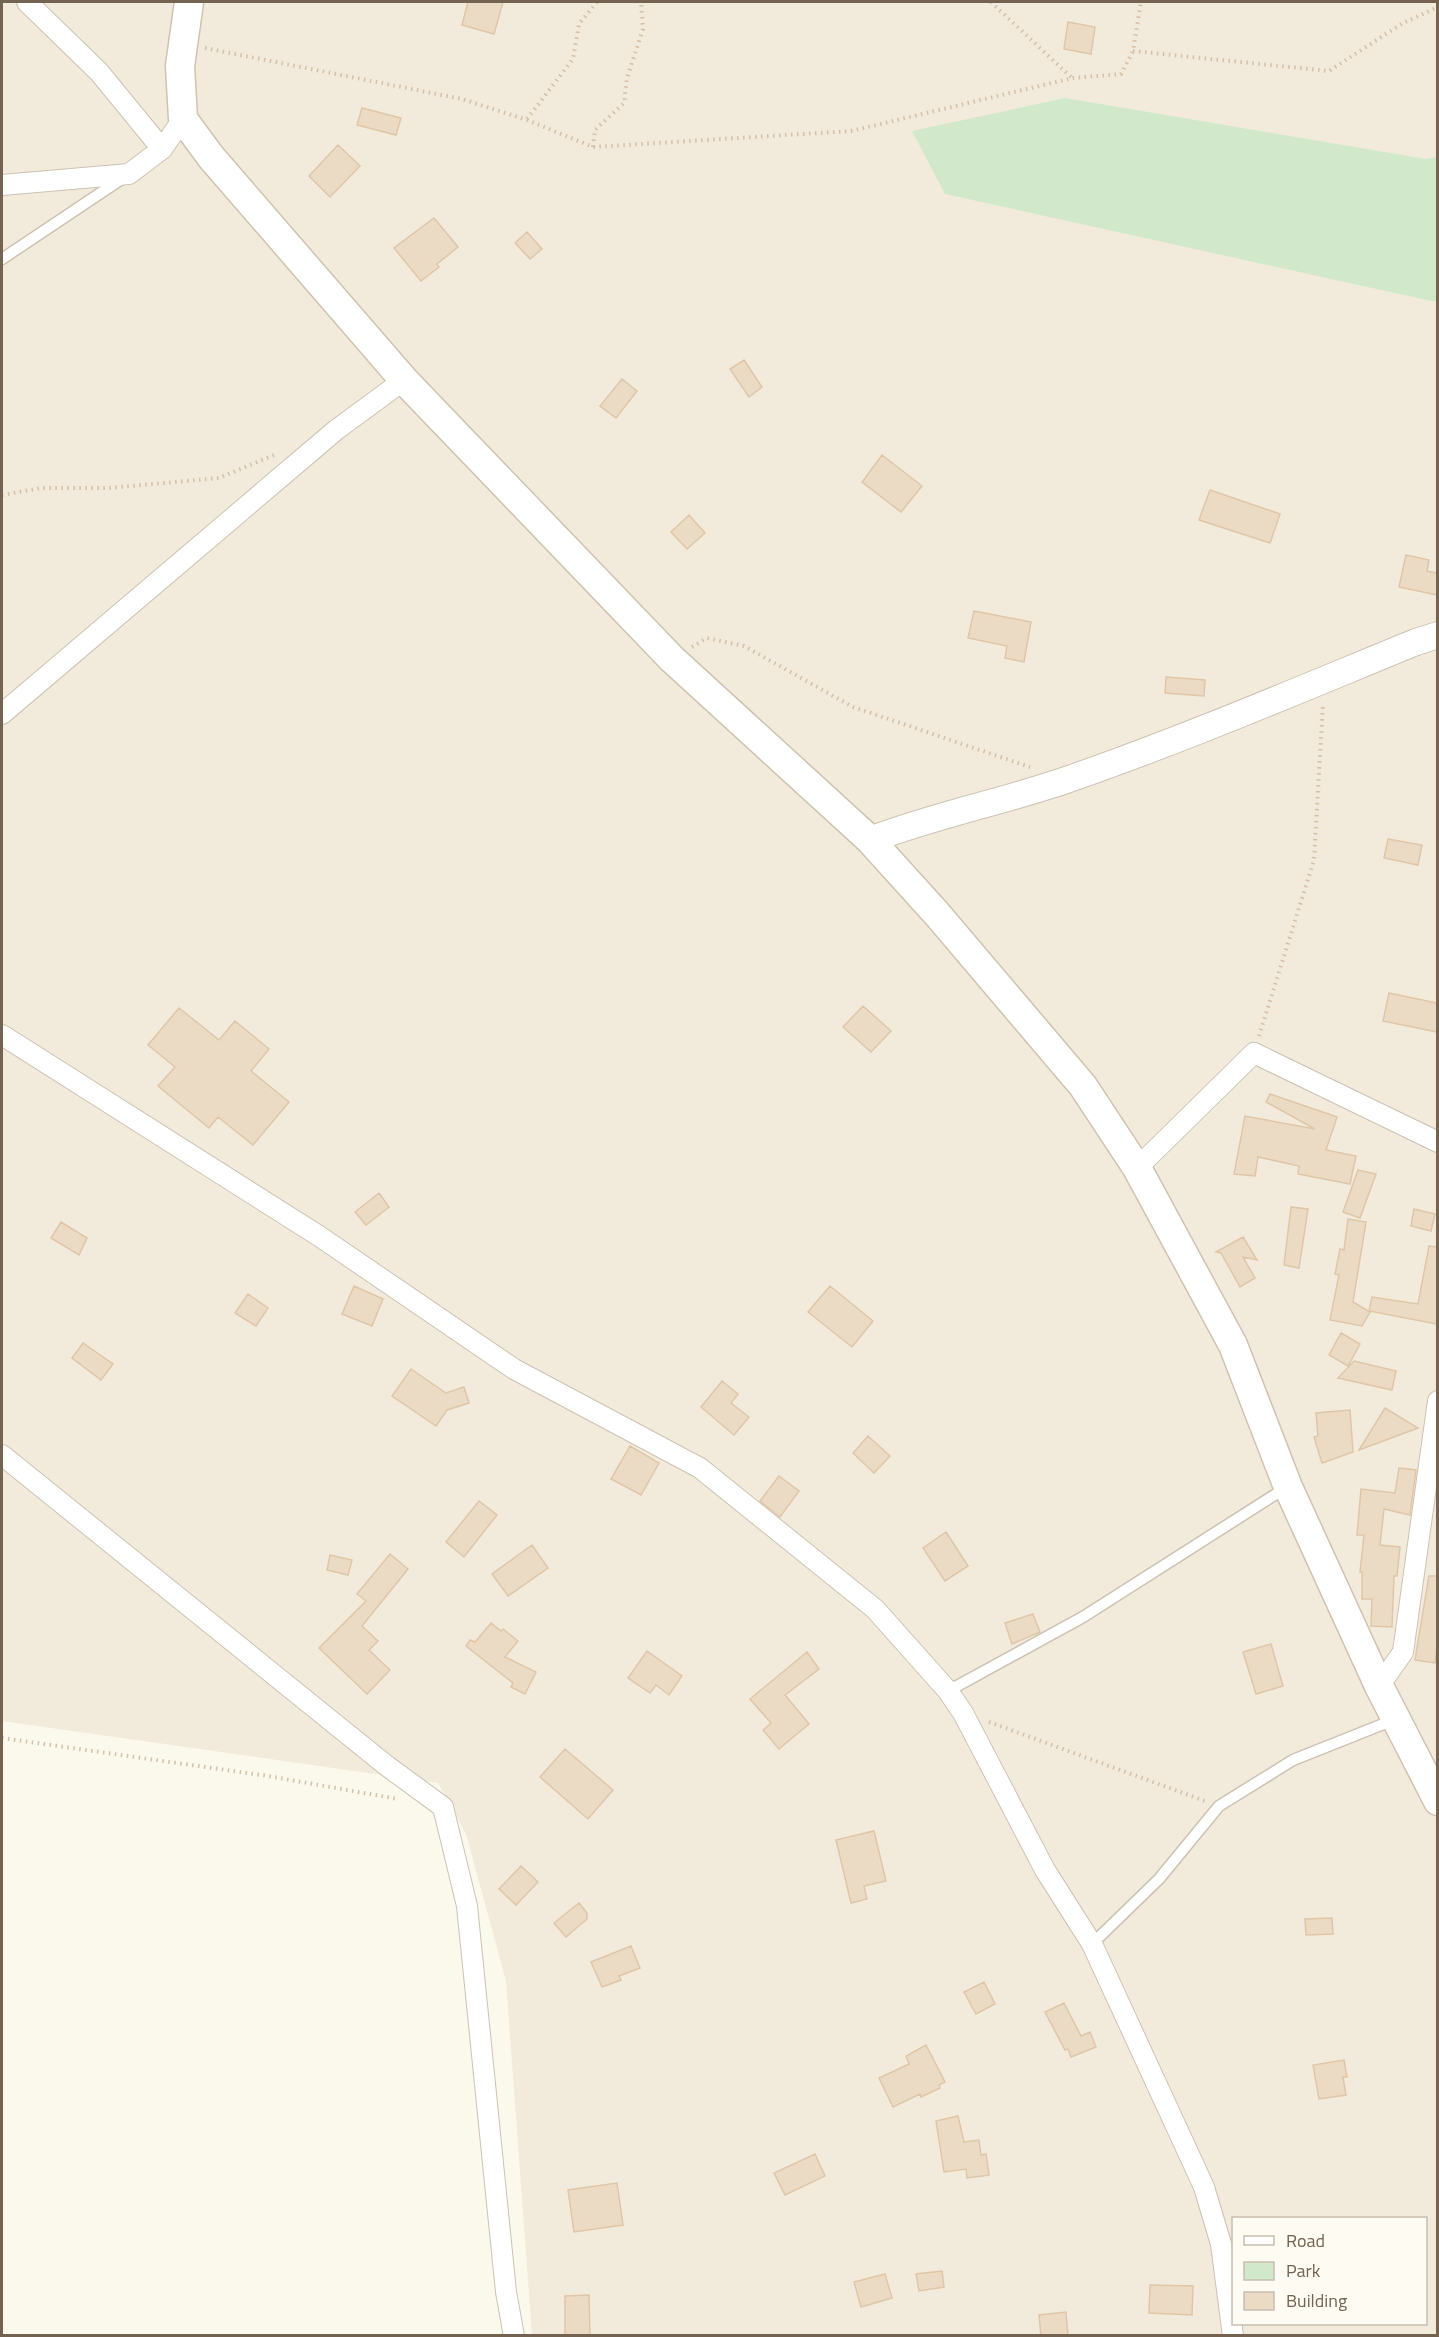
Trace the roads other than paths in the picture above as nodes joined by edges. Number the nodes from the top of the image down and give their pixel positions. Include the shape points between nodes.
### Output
1 (27, 2) edge
2 (189, 2) edge
3 (183, 119) junction
4 (162, 149) junction
5 (129, 174) junction
6 (2, 185) edge
7 (2, 259) edge
8 (404, 380) junction
9 (1437, 635) edge
10 (2, 714) edge
11 (870, 840) junction
12 (2, 1035) edge
13 (1437, 1142) edge
14 (1137, 1168) junction
15 (1437, 1401) edge
16 (2, 1455) edge
17 (1288, 1487) junction
18 (1379, 1686) junction
19 (948, 1691) junction
20 (1396, 1719) junction
21 (1437, 1801) edge
22 (1092, 1944) junction
23 (514, 2336) edge
24 (1233, 2336) edge

1 - 4 street via 99,72
2 - 3 main road via 182,44
3 - 4 street
3 - 8 main road via 211,157
4 - 5 street
5 - 6 street
5 - 7 lane
8 - 10 street via 336,430
8 - 11 main road via 672,658
9 - 11 street via 1068,780 915,823
11 - 14 main road via 1083,1086
12 - 19 street via 319,1236 514,1369 700,1468 875,1609
13 - 14 street via 1254,1053
14 - 17 main road via 1233,1345
15 - 18 street via 1403,1652
16 - 23 street via 443,1807 467,1906 506,2292
17 - 18 main road
17 - 19 lane via 1083,1617
18 - 20 main road
19 - 22 street via 1045,1870
20 - 21 main road
20 - 22 lane via 1293,1760 1219,1806 1159,1879
22 - 24 street via 1204,2187 1221,2244

